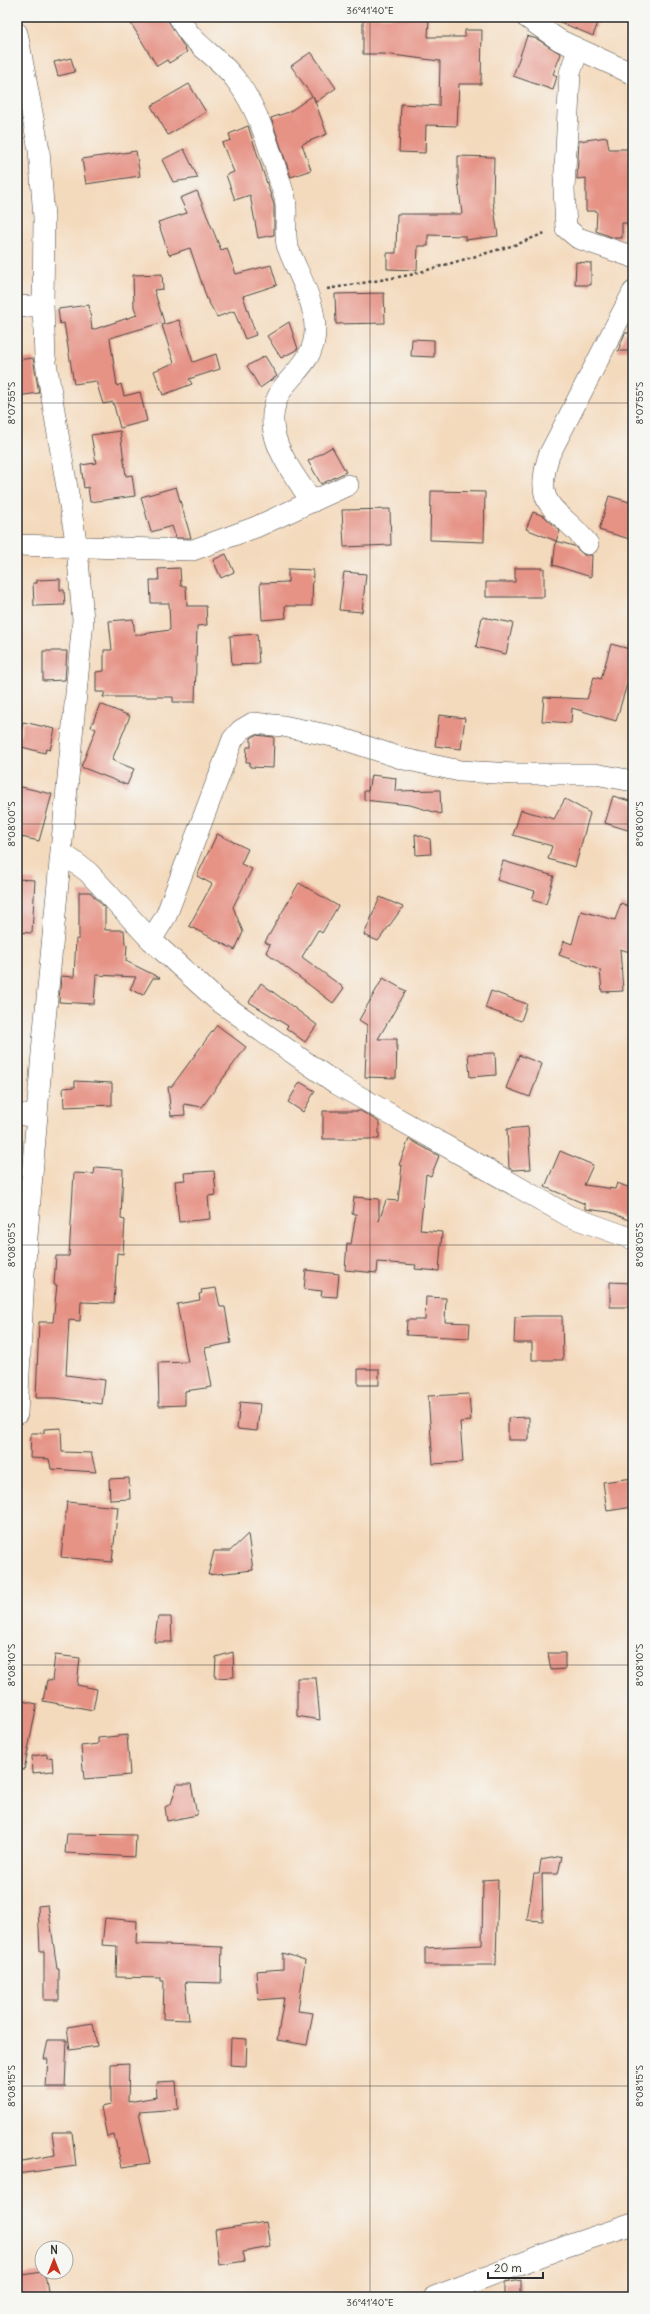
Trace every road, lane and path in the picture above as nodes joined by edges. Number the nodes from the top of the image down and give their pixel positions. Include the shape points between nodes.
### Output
1 (179, 17) edge
2 (526, 17) edge
3 (17, 33) edge
4 (578, 50) junction
5 (633, 74) edge
6 (565, 223) junction
7 (633, 257) edge
8 (633, 292) edge
9 (306, 294) junction
10 (43, 305) junction
11 (17, 307) edge
12 (348, 485) dead end
13 (312, 502) junction
14 (588, 544) dead end
15 (17, 545) edge
16 (76, 547) junction
17 (633, 781) edge
18 (61, 852) junction
19 (151, 940) junction
20 (27, 1116) edge
21 (633, 1240) edge
22 (17, 1414) edge
23 (633, 2224) edge
24 (434, 2297) edge

1 - 9 street via 186,32 226,67 254,107 285,198 288,211 285,234 287,245
2 - 4 street via 544,31
3 - 10 street via 39,150 44,218
4 - 5 street
4 - 6 street via 570,73 564,188
6 - 7 street via 566,228 578,238
6 - 9 path via 518,244 410,275
8 - 14 street via 549,455 544,470 543,491 546,500
9 - 13 street via 314,310 314,342 304,365 278,394 274,407 273,427 277,446 285,462
10 - 11 street
10 - 16 street via 45,357 50,395
12 - 13 street
13 - 16 street via 228,539 193,550
15 - 16 street
16 - 18 street via 83,620
17 - 19 street via 595,774 460,771 404,759 337,737 253,723 241,730 233,740 166,916
18 - 19 street via 88,872
18 - 20 street
19 - 21 street via 218,1000 337,1084 569,1216
20 - 22 street via 24,1273
23 - 24 street via 567,2246

